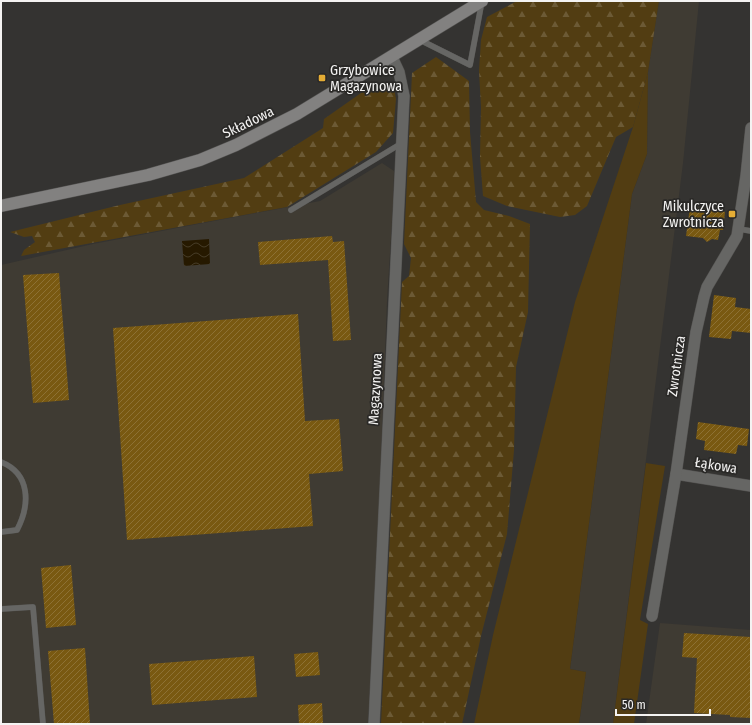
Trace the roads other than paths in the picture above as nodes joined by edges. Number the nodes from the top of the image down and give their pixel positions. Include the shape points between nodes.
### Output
1 (482, 1) edge
2 (420, 40) junction
3 (392, 57) junction
4 (751, 128) edge
5 (751, 137) edge
6 (403, 143) junction
7 (1, 206) edge
8 (291, 210) dead end
9 (739, 229) junction
10 (751, 231) edge
11 (1, 462) edge
12 (676, 474) junction
13 (751, 486) edge
14 (1, 532) edge
15 (1, 609) edge
16 (652, 616) dead end
17 (43, 724) edge
18 (374, 724) edge

1 - 2 main road, Składowa
1 - 2 lane via 470,65
2 - 3 main road, Składowa
3 - 6 street, Magazynowa via 403,87
3 - 7 main road, Składowa via 282,123 219,152 148,175
4 - 5 street, Zwrotnicza
5 - 9 street, Zwrotnicza
6 - 8 lane
6 - 18 street, Magazynowa
9 - 10 lane
9 - 12 street, Zwrotnicza via 734,244 707,287 704,297 696,332
11 - 14 lane via 10,466 24,483 26,504 23,520 17,530
12 - 13 street, Łąkowa
12 - 16 street, Zwrotnicza
15 - 17 lane via 33,607

